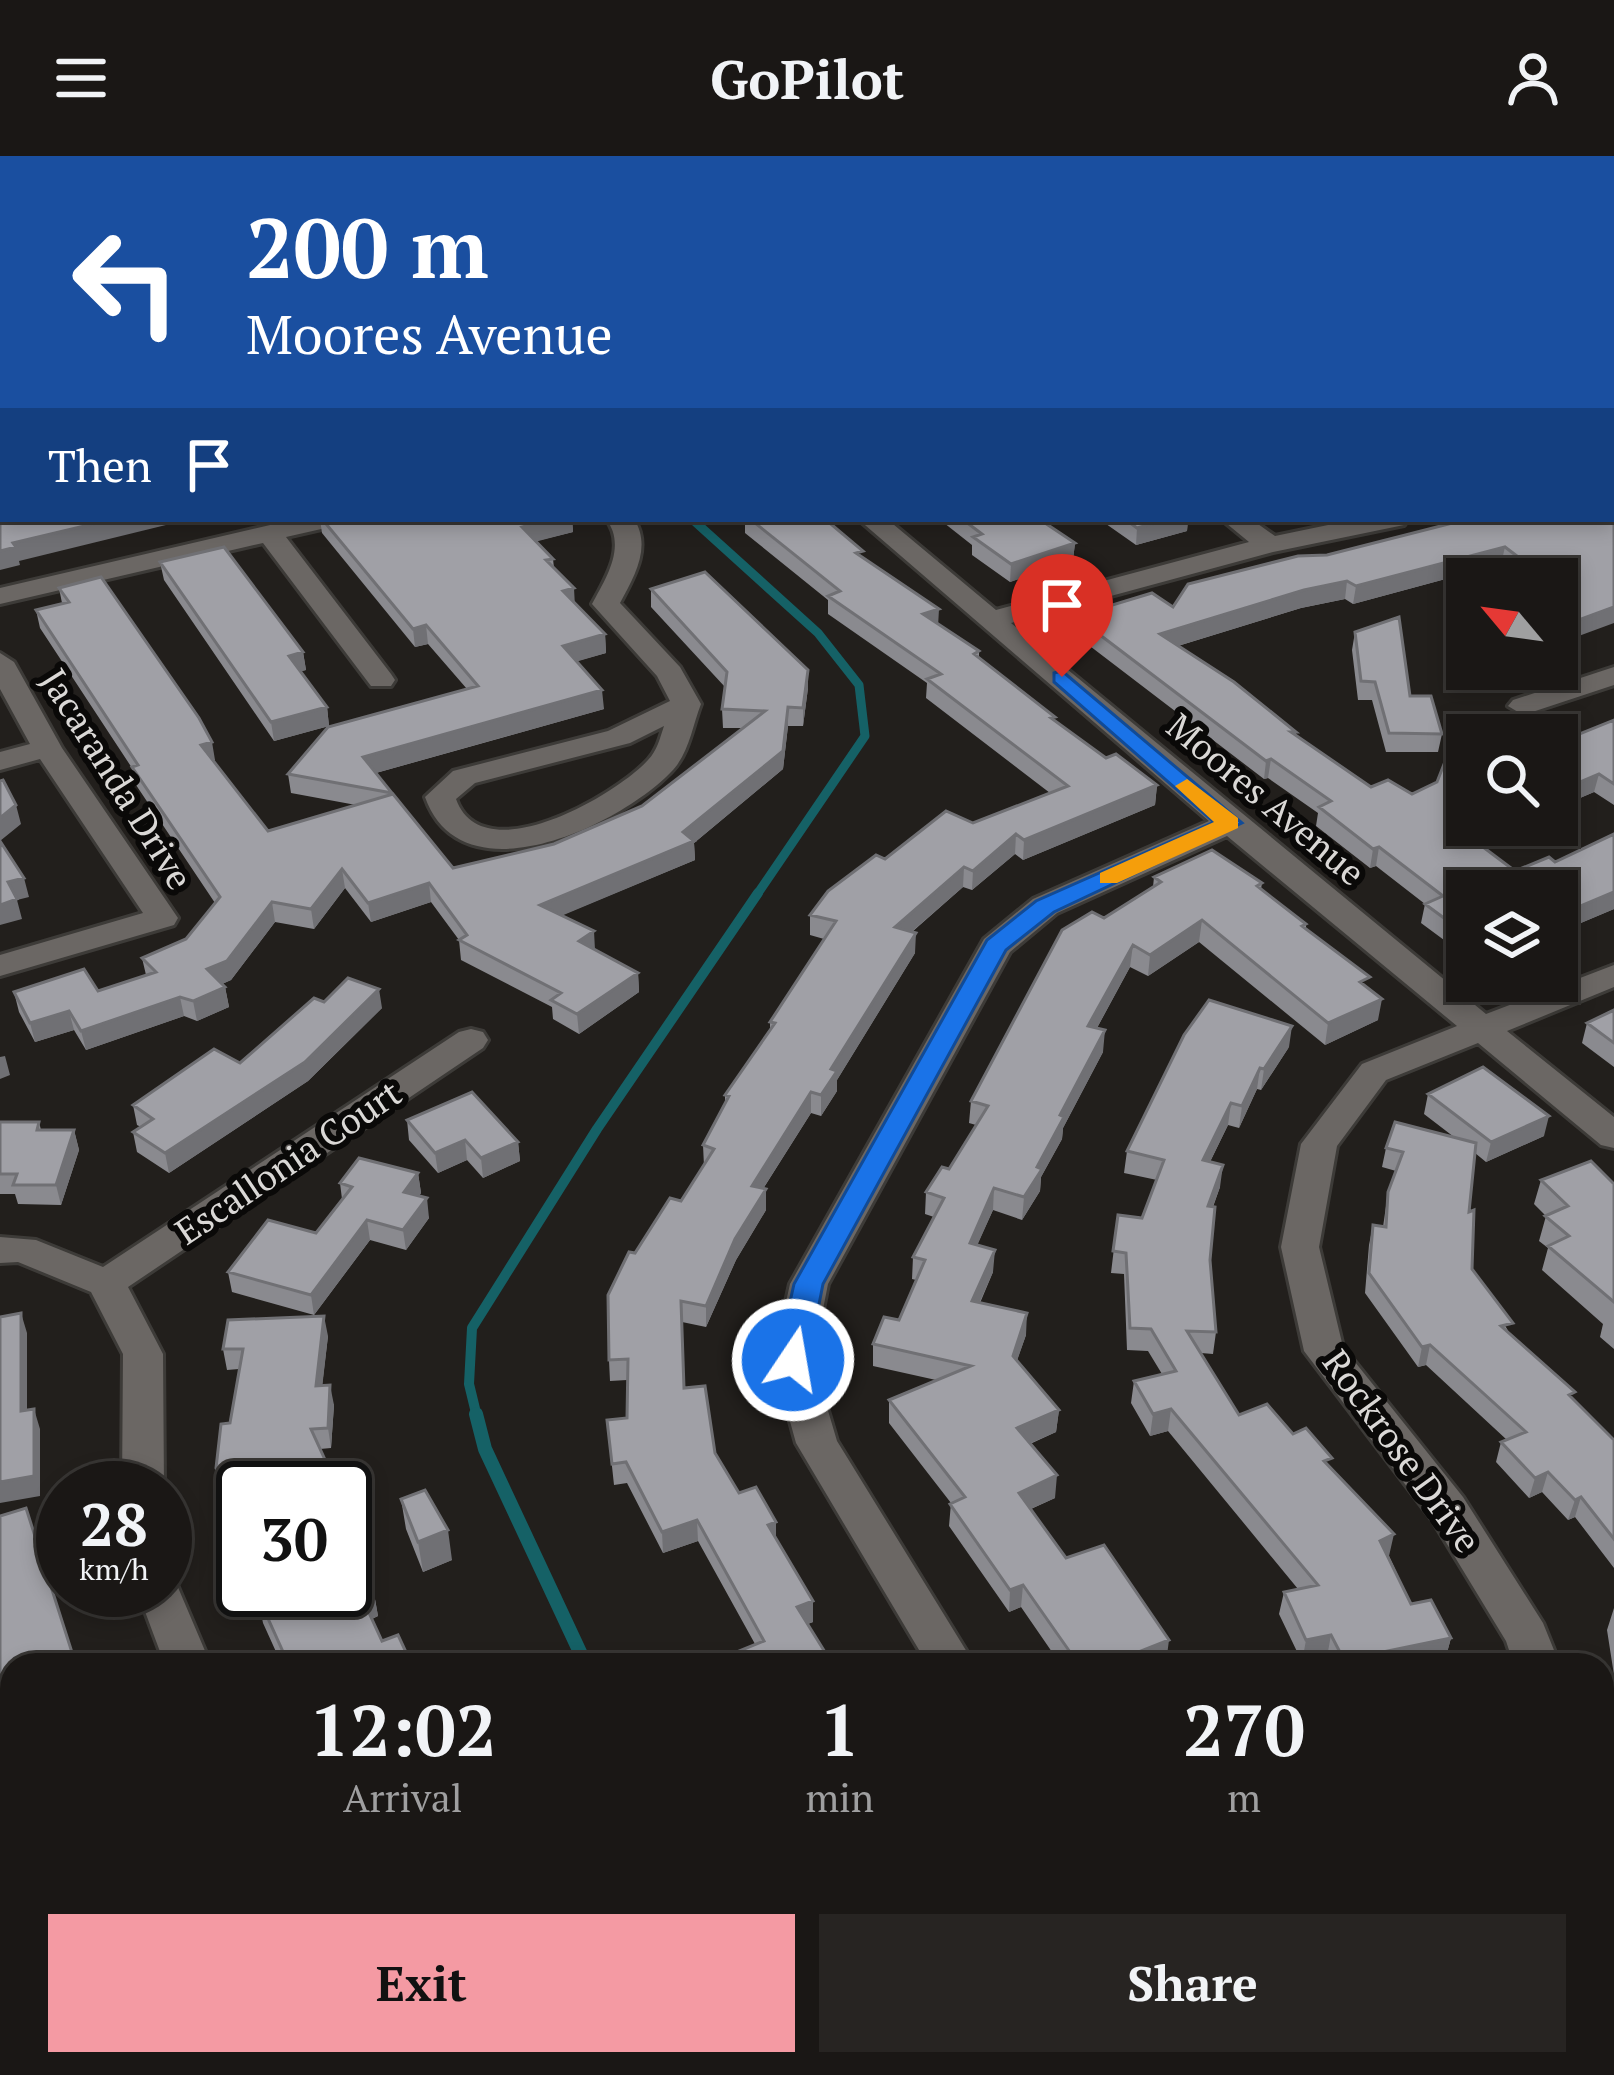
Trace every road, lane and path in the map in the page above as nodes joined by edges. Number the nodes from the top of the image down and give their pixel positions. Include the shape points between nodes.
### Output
1 (317, 522) edge
2 (622, 522) edge
3 (875, 522) edge
4 (1238, 522) edge
5 (1381, 522) edge
6 (269, 533) junction
7 (1270, 545) junction
8 (0, 596) edge
9 (994, 619) junction
10 (0, 662) edge
11 (1614, 676) edge
12 (380, 680) dead end
13 (686, 704) junction
14 (1523, 706) dead end
15 (46, 748) junction
16 (0, 761) edge
17 (1230, 823) junction
18 (0, 966) edge
19 (1614, 975) edge
20 (1482, 1026) junction
21 (471, 1040) dead end
22 (1614, 1136) edge
23 (0, 1250) edge
24 (106, 1283) junction
25 (142, 1461) edge
26 (169, 1617) edge
27 (183, 1653) edge
28 (945, 1653) edge
29 (1533, 1653) edge

1 - 6 street
2 - 13 street via 628,561 606,604 670,673
3 - 9 street, Moores Avenue
4 - 7 street
5 - 7 street
6 - 8 street
6 - 12 street
7 - 9 street
9 - 17 street, Moores Avenue
10 - 15 street, Jacaranda Drive
11 - 14 street
13 - 13 street via 620,736 464,777 440,797 451,822 477,838 517,842 604,807 665,762
15 - 16 street
15 - 18 street, Jacaranda Drive via 162,918
17 - 20 street, Moores Avenue
17 - 28 street via 1045,906 996,946 809,1284 793,1360 817,1443
19 - 20 street, Rockrose Drive
20 - 22 street, Moores Avenue
20 - 29 street, Rockrose Drive via 1374,1072 1319,1144 1300,1247 1324,1351 1448,1509
21 - 24 street, Escallonia Court
23 - 24 street via 22,1249
24 - 25 street via 143,1354
26 - 27 street

